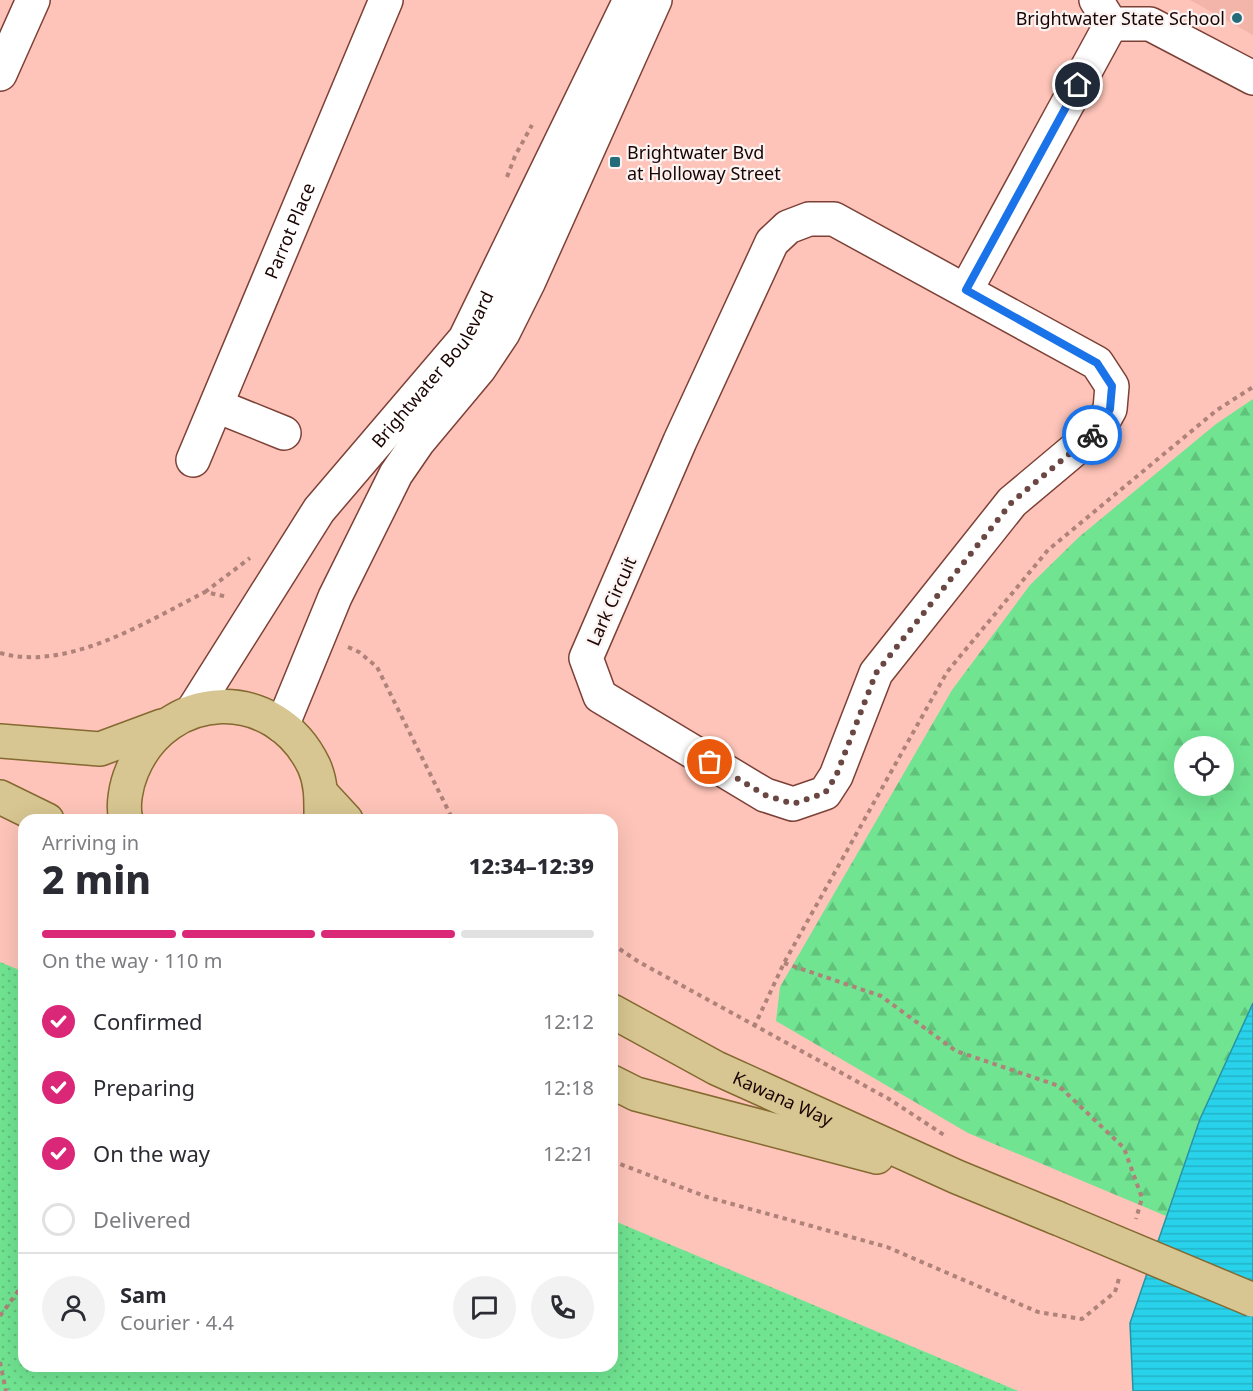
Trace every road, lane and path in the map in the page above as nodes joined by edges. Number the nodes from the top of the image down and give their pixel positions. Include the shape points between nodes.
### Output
1 (33, 0) edge
2 (387, 0) edge
3 (630, 0) edge
4 (654, 0) edge
5 (1104, 12) edge
6 (0, 74) edge
7 (1253, 78) edge
8 (532, 124) dead end
9 (504, 185) dead end
10 (966, 290) junction
11 (1253, 387) edge
12 (217, 406) junction
13 (284, 434) dead end
14 (193, 460) dead end
15 (255, 550) dead end
16 (205, 591) dead end
17 (193, 710) junction
18 (163, 726) junction
19 (282, 726) junction
20 (0, 741) edge
21 (0, 797) edge
22 (321, 807) edge
23 (35, 814) edge
24 (126, 814) edge
25 (334, 814) edge
26 (618, 948) edge
27 (618, 1014) edge
28 (754, 1027) junction
29 (618, 1085) edge
30 (946, 1136) dead end
31 (957, 1177) junction
32 (18, 1291) edge
33 (1253, 1300) edge
34 (0, 1316) edge
35 (0, 1362) edge
36 (6, 1391) edge

1 - 6 street
2 - 12 street, Parrot Place
3 - 17 street, Brightwater Boulevard via 465,339 319,510
4 - 19 street, Brightwater Boulevard via 508,323 479,369 418,442 387,490 335,597
5 - 7 street via 1150,24
5 - 10 street
8 - 9 path
10 - 10 street, Lark Circuit via 834,219 809,219 788,227 772,242 586,658 600,696 765,795 793,804 825,793 836,776 876,673 1012,502 1099,429 1110,409 1112,386 1097,363
11 - 28 path via 1217,410 1048,550 947,672 784,963
12 - 13 street
12 - 14 street, Parrot Place
15 - 16 path via 250,558
17 - 18 main road
17 - 19 main road via 224,706 255,711
18 - 20 main road via 100,749
18 - 24 main road via 140,751 127,782
19 - 22 main road via 301,744 315,768
21 - 23 main road
22 - 25 main road
26 - 28 path
27 - 31 main road, Kawana Way via 716,1068
28 - 30 path via 889,1099
29 - 31 main road, Kawana Way via 680,1106
31 - 33 main road, Kawana Way, bridge
32 - 34 path
35 - 36 path

